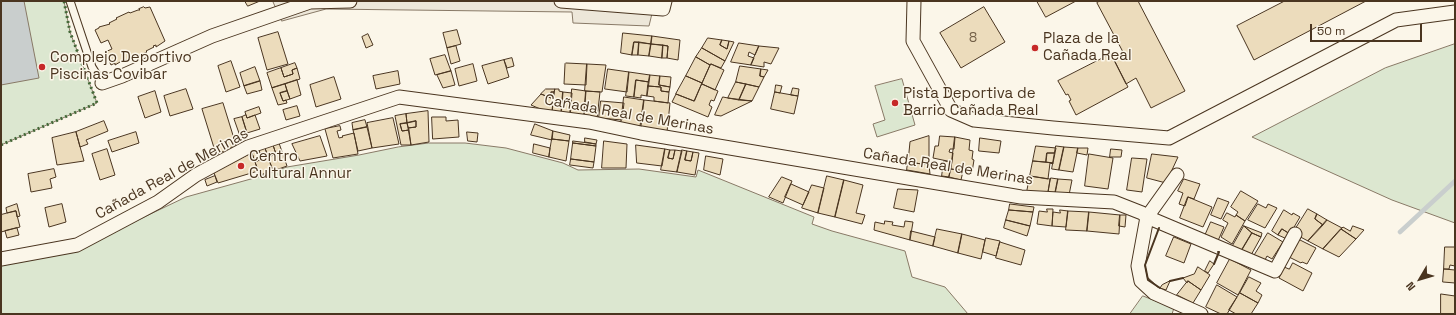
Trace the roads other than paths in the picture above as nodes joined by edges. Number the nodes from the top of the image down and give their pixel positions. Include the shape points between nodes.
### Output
1 (70, 1) edge
2 (350, 1) edge
3 (561, 1) edge
4 (665, 1) edge
5 (914, 1) edge
6 (1455, 12) edge
7 (102, 83) joint
8 (1177, 175) dead end
9 (1147, 217) junction
10 (1295, 234) dead end
11 (1, 258) edge
12 (1201, 314) edge

1 - 7 lane via 92,67
2 - 7 street via 310,2 212,36
3 - 4 street via 663,9
5 - 6 street via 913,41 951,110 974,120 1169,138 1396,20
8 - 9 street
9 - 10 street, Cañada Real de Merinas via 1275,271
9 - 11 street, Cañada Real de Merinas via 1114,202 1021,197 641,133 590,122 399,97 248,147 196,175 158,202 77,245
9 - 12 street via 1138,266 1141,281 1154,293

